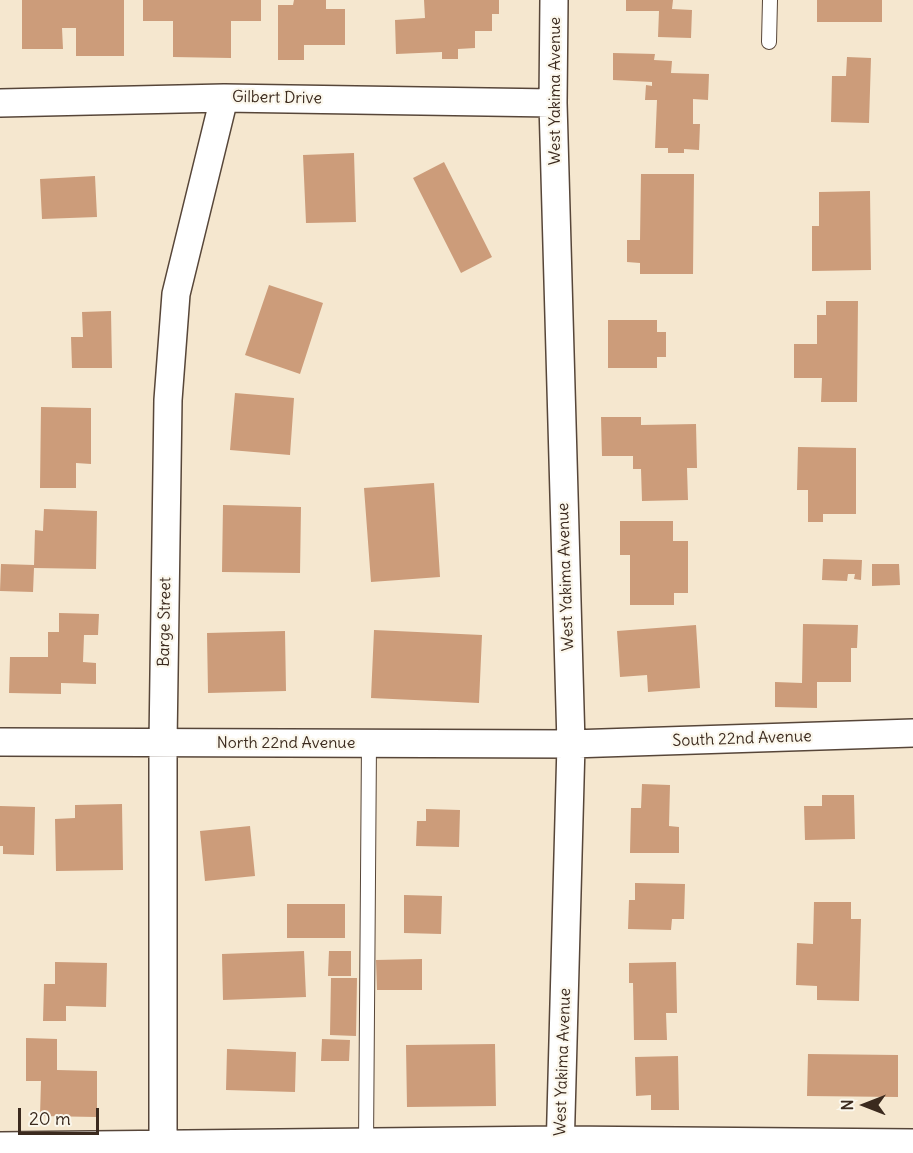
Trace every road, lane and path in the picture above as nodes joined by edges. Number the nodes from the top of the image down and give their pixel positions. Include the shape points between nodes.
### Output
1 (554, 0) edge
2 (770, 0) edge
3 (769, 42) dead end
4 (224, 98) junction
5 (0, 103) edge
6 (553, 103) junction
7 (913, 733) edge
8 (0, 742) edge
9 (163, 743) junction
10 (369, 743) junction
11 (571, 744) junction
12 (913, 1143) edge
13 (0, 1146) edge
14 (560, 1146) edge
15 (366, 1147) edge
16 (163, 1148) edge

1 - 6 street, West Yakima Avenue
2 - 3 lane
4 - 5 street, Gilbert Drive
4 - 6 street, Gilbert Drive
4 - 9 street, Barge Street via 176,294 168,400
6 - 11 street, West Yakima Avenue
7 - 11 street, South 22nd Avenue
8 - 9 street, North 22nd Avenue
9 - 10 street, North 22nd Avenue
9 - 16 street, Barge Street
10 - 11 street, North 22nd Avenue
10 - 15 lane
11 - 14 street, West Yakima Avenue
12 - 14 street
13 - 16 street
14 - 15 street
15 - 16 street

